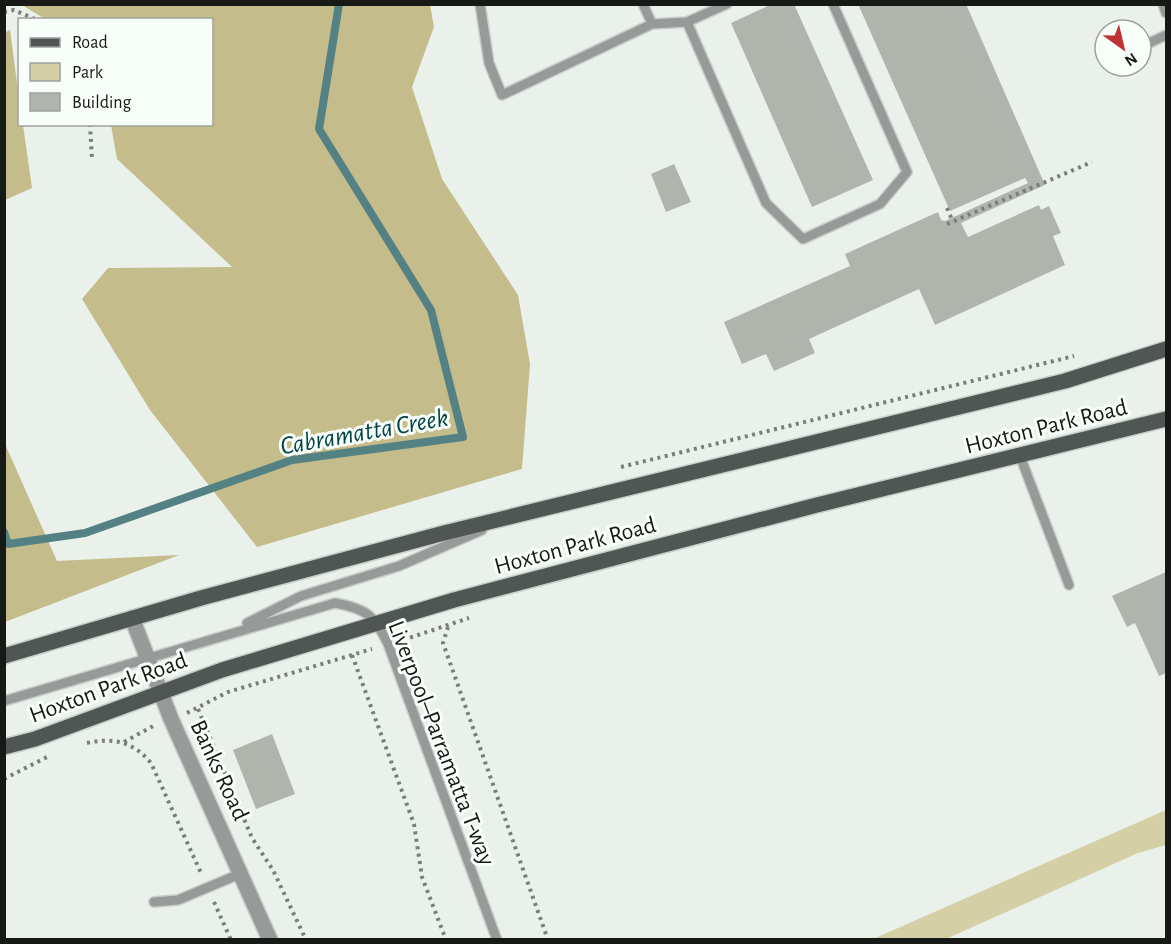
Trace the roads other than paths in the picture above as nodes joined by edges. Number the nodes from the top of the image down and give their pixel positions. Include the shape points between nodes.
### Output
1 (480, 4) edge
2 (643, 4) edge
3 (727, 4) edge
4 (833, 4) edge
5 (1163, 4) edge
6 (1167, 13) edge
7 (687, 22) junction
8 (652, 24) junction
9 (1167, 35) edge
10 (1153, 41) edge
11 (1167, 349) edge
12 (1167, 419) edge
13 (1020, 456) junction
14 (518, 514) junction
15 (1069, 585) dead end
16 (132, 618) junction
17 (377, 623) junction
18 (221, 637) junction
19 (4, 656) edge
20 (146, 659) junction
21 (159, 691) junction
22 (4, 701) edge
23 (4, 747) edge
24 (242, 873) junction
25 (153, 902) dead end
26 (270, 939) edge
27 (497, 939) edge

1 - 8 lane via 489,63 502,95
2 - 8 lane
3 - 7 lane
4 - 7 lane via 908,172 880,204 803,239 766,203
5 - 6 lane
7 - 8 lane
9 - 10 lane
11 - 14 main road, Hoxton Park Road via 1065,381
12 - 13 main road, Hoxton Park Road
13 - 15 lane
13 - 17 main road, Hoxton Park Road via 818,505
14 - 16 main road, Hoxton Park Road
14 - 18 lane via 399,566 300,596
16 - 19 main road, Hoxton Park Road
16 - 20 street, Banks Road
17 - 18 lane, Liverpool–Parramatta T-way via 361,608 335,603
17 - 21 main road, Hoxton Park Road
17 - 27 lane, Liverpool–Parramatta T-way
18 - 20 lane, Liverpool–Parramatta T-way
20 - 21 street, Banks Road
20 - 22 lane, Liverpool–Parramatta T-way
21 - 23 main road, Hoxton Park Road via 35,739
21 - 24 street, Banks Road
24 - 25 lane via 178,900
24 - 26 street, Banks Road

